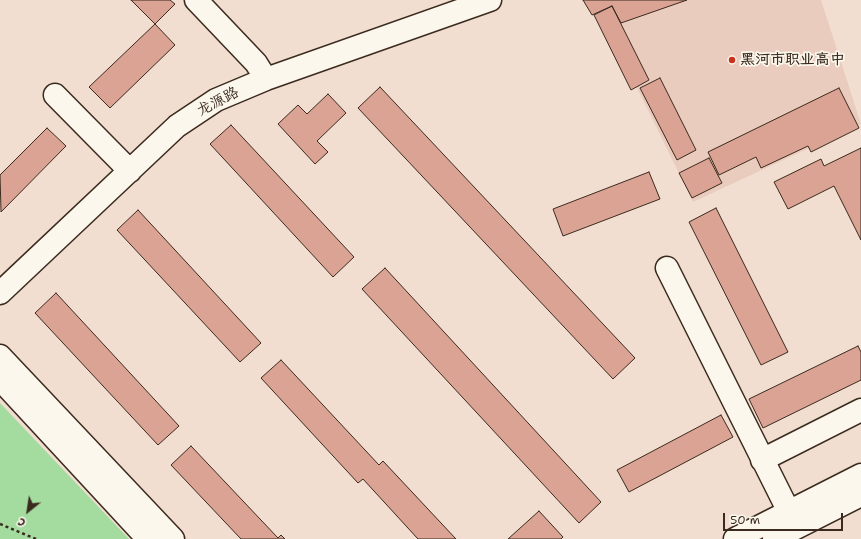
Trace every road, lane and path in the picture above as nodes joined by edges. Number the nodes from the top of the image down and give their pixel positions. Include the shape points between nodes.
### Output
1 (196, 0) edge
2 (490, 0) edge
3 (266, 79) junction
4 (55, 95) dead end
5 (130, 171) junction
6 (667, 268) dead end
7 (0, 293) edge
8 (0, 356) edge
9 (0, 380) edge
10 (861, 410) edge
11 (762, 460) junction
12 (861, 475) edge
13 (861, 495) edge
14 (789, 512) junction
15 (0, 524) edge
16 (36, 539) edge
17 (148, 539) edge
18 (173, 539) edge
19 (735, 539) edge
20 (774, 539) edge

1 - 3 street via 256,63
2 - 3 street, 龙源路
3 - 5 street, 龙源路 via 216,100 177,126
4 - 5 street
5 - 7 street, 龙源路
6 - 11 street
8 - 18 street
9 - 17 street
10 - 11 street
11 - 14 street
12 - 14 street
13 - 20 street
14 - 19 street
15 - 16 path

